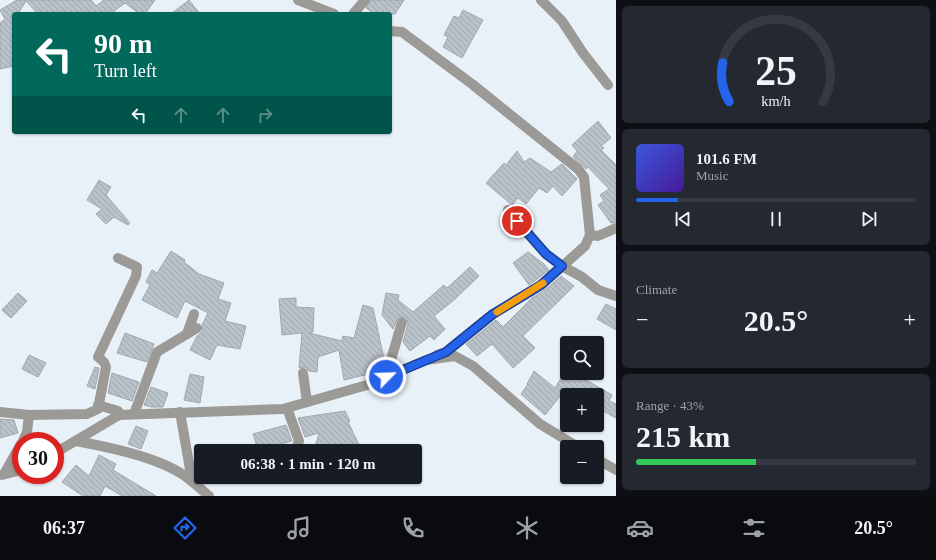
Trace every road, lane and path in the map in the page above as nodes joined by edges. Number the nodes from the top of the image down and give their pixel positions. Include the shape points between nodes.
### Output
1 (298, 0) edge
2 (365, 0) edge
3 (541, 0) edge
4 (329, 12) edge
5 (355, 12) edge
6 (392, 31) edge
7 (608, 85) dead end
8 (508, 210) dead end
9 (616, 228) edge
10 (590, 235) junction
11 (118, 258) dead end
12 (562, 266) junction
13 (616, 296) edge
14 (194, 314) dead end
15 (402, 322) dead end
16 (197, 328) dead end
17 (187, 334) junction
18 (426, 360) junction
19 (303, 373) dead end
20 (386, 377) junction
21 (307, 402) junction
22 (98, 405) junction
23 (287, 408) junction
24 (0, 412) edge
25 (180, 412) junction
26 (134, 414) junction
27 (29, 415) junction
28 (118, 416) junction
29 (27, 432) edge
30 (566, 440) edge
31 (76, 441) junction
32 (298, 444) edge
33 (64, 448) edge
34 (12, 459) edge
35 (604, 463) edge
36 (616, 470) edge
37 (12, 472) edge
38 (2, 475) edge
39 (192, 482) junction
40 (209, 496) edge

1 - 4 street
2 - 5 street
3 - 7 street via 562,21
6 - 10 street via 402,32 578,169 584,177
8 - 12 street via 546,254
9 - 10 street via 598,236
10 - 12 street via 585,246
11 - 22 street via 137,267 136,276 98,357 106,367
12 - 13 street via 598,290
12 - 18 street via 541,285 493,314 446,352
14 - 17 street
15 - 20 street
16 - 17 street
17 - 26 street via 157,352
18 - 20 street
18 - 30 street via 455,356 472,366 540,424
19 - 21 street
20 - 21 street
21 - 23 street
22 - 27 street via 98,409 87,414
22 - 28 street via 118,412
23 - 25 street
23 - 32 street via 299,441
24 - 27 street
25 - 26 street
25 - 39 street
26 - 28 street
27 - 29 street
28 - 31 street
31 - 33 street
31 - 39 street via 106,446 156,462 184,475
34 - 38 street
35 - 36 street
37 - 38 street
39 - 40 street

